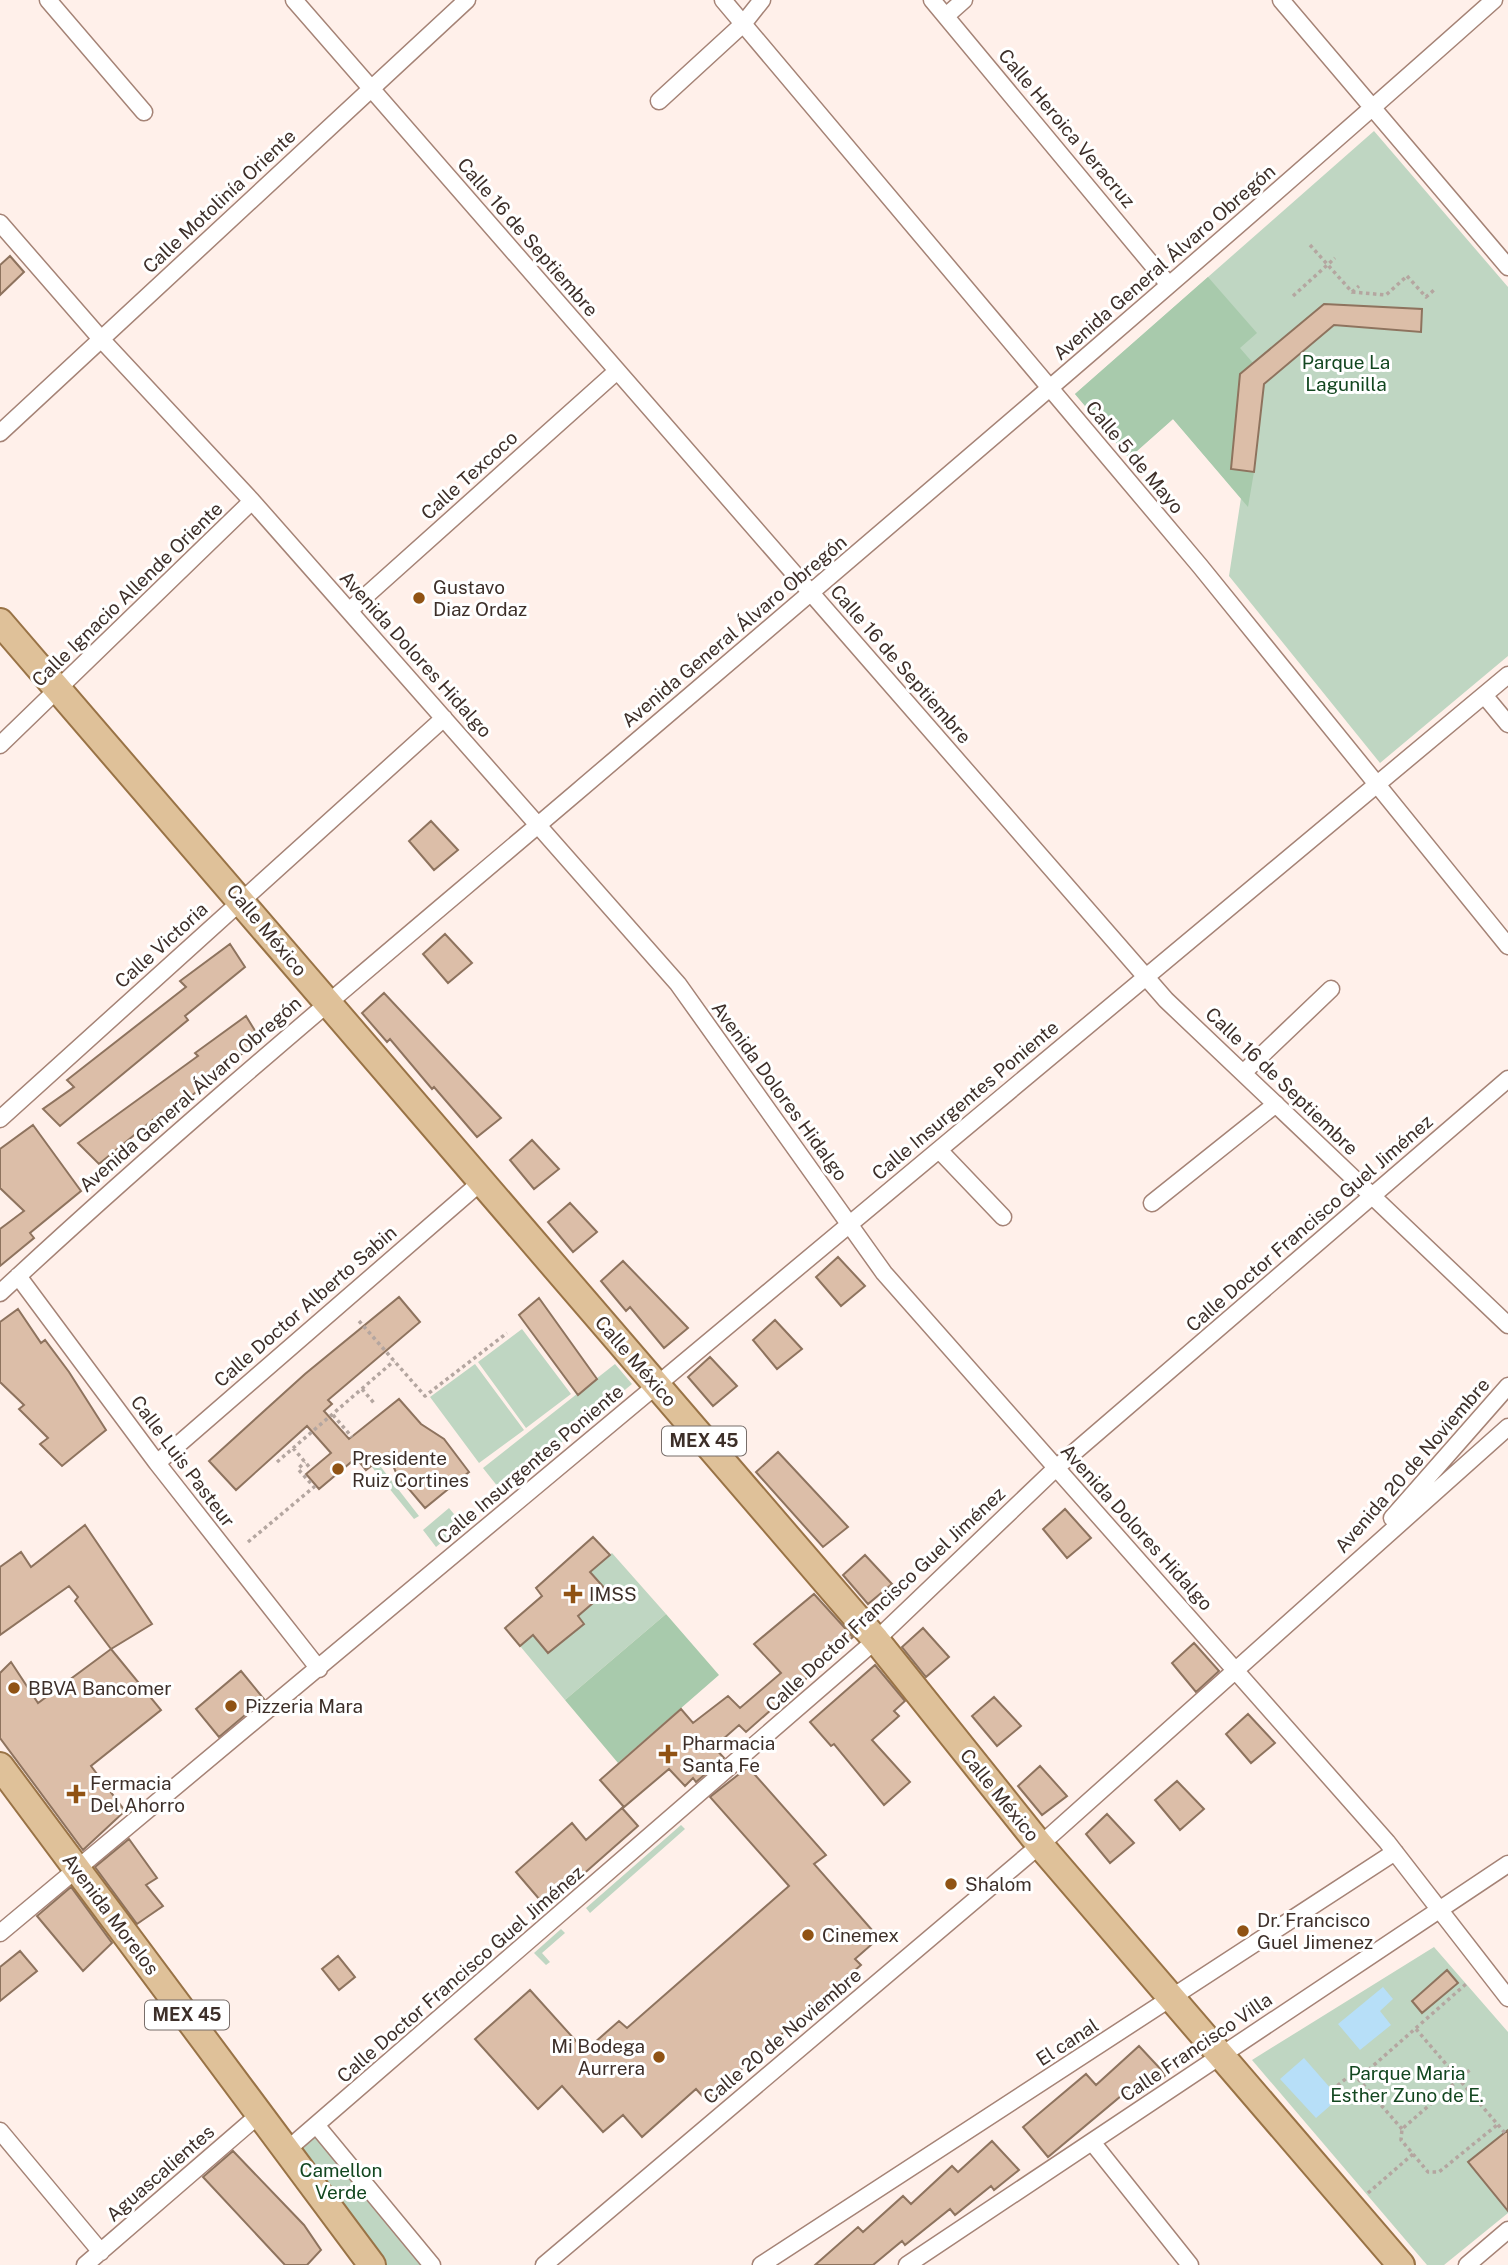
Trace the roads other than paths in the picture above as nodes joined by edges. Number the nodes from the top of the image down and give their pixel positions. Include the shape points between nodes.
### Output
1 (48, 0) edge
2 (294, 0) edge
3 (467, 0) edge
4 (723, 0) edge
5 (762, 0) edge
6 (932, 0) edge
7 (964, 0) edge
8 (1281, 0) edge
9 (1494, 0) edge
10 (946, 16) junction
11 (743, 24) junction
12 (371, 89) junction
13 (659, 101) dead end
14 (1374, 107) junction
15 (144, 112) dead end
16 (0, 223) edge
17 (1508, 267) edge
18 (1169, 285) junction
19 (101, 339) junction
20 (617, 371) junction
21 (1050, 388) junction
22 (0, 433) edge
23 (252, 501) junction
24 (811, 592) junction
25 (349, 611) junction
26 (0, 622) edge
27 (1508, 675) edge
28 (58, 689) junction
29 (1484, 695) junction
30 (444, 718) junction
31 (1508, 724) edge
32 (0, 745) edge
33 (1376, 785) junction
34 (538, 825) junction
35 (242, 900) junction
36 (1508, 946) edge
37 (1145, 977) junction
38 (1331, 989) dead end
39 (327, 1001) junction
40 (1243, 1073) junction
41 (1508, 1079) edge
42 (1276, 1104) junction
43 (0, 1119) edge
44 (939, 1150) junction
45 (481, 1182) junction
46 (1373, 1196) junction
47 (1152, 1203) dead end
48 (1003, 1217) dead end
49 (850, 1224) junction
50 (18, 1276) junction
51 (0, 1293) edge
52 (1508, 1325) edge
53 (657, 1386) junction
54 (1508, 1386) edge
55 (1508, 1427) edge
56 (157, 1463) junction
57 (1056, 1468) junction
58 (1347, 1570) junction
59 (876, 1640) junction
60 (318, 1669) junction
61 (1236, 1670) junction
62 (0, 1766) edge
63 (1040, 1845) junction
64 (1395, 1852) junction
65 (1508, 1864) edge
66 (78, 1869) junction
67 (1439, 1908) junction
68 (0, 1933) edge
69 (1508, 1998) edge
70 (1173, 1999) junction
71 (1222, 2056) junction
72 (261, 2113) junction
73 (317, 2126) junction
74 (0, 2131) edge
75 (1092, 2142) junction
76 (288, 2149) junction
77 (1508, 2230) edge
78 (100, 2252) junction
79 (85, 2265) edge
80 (372, 2265) edge
81 (432, 2265) edge
82 (544, 2265) edge
83 (761, 2265) edge
84 (907, 2265) edge
85 (1190, 2265) edge
86 (1401, 2265) edge
87 (1467, 2265) edge

1 - 15 street
2 - 12 street, Calle 16 de Septiembre
3 - 12 street, Calle Motolinía Oriente
4 - 11 street, Calle 5 de Mayo
5 - 11 street
6 - 10 street, Calle Heroica Veracruz
7 - 10 street
8 - 14 street
9 - 14 street, Avenida General Álvaro Obregón
10 - 18 street, Calle Heroica Veracruz
11 - 13 street
11 - 21 street, Calle 5 de Mayo
12 - 19 street, Calle Motolinía Oriente
12 - 20 street, Calle 16 de Septiembre
14 - 17 street
14 - 18 street, Avenida General Álvaro Obregón
16 - 19 street, Avenida Dolores Hidalgo
18 - 21 street, Avenida General Álvaro Obregón
19 - 22 street, Calle Motolinía Oriente
19 - 23 street, Avenida Dolores Hidalgo
20 - 24 street, Calle 16 de Septiembre
20 - 25 street, Calle Texcoco
21 - 24 street, Avenida General Álvaro Obregón
21 - 33 street, Calle 5 de Mayo
23 - 25 street, Avenida Dolores Hidalgo
23 - 28 street, Calle Ignacio Allende Oriente
24 - 34 street, Avenida General Álvaro Obregón
24 - 37 street, Calle 16 de Septiembre
25 - 30 street, Avenida Dolores Hidalgo
26 - 28 main road, Calle México / MEX 45
27 - 29 street, Calle Insurgentes Poniente
28 - 32 street, Calle Ignacio Allende Oriente
28 - 35 main road, Calle México / MEX 45
29 - 31 street
29 - 33 street, Calle Insurgentes Poniente
30 - 34 street, Avenida Dolores Hidalgo
30 - 35 street, Calle Victoria
33 - 36 street, Calle 5 de Mayo
33 - 37 street, Calle Insurgentes Poniente
34 - 39 street, Avenida General Álvaro Obregón
34 - 49 street, Avenida Dolores Hidalgo via 678,984
35 - 39 main road, Calle México / MEX 45
35 - 43 street, Calle Victoria
37 - 40 street, Calle 16 de Septiembre
37 - 44 street, Calle Insurgentes Poniente
38 - 40 street
39 - 45 main road, Calle México / MEX 45
39 - 50 street, Avenida General Álvaro Obregón
40 - 42 street, Calle 16 de Septiembre
41 - 46 street, Calle Doctor Francisco Guel Jiménez
42 - 46 street, Calle 16 de Septiembre
42 - 47 street
44 - 48 street
44 - 49 street, Calle Insurgentes Poniente
45 - 53 main road, Calle México / MEX 45
45 - 56 street, Calle Doctor Alberto Sabin
46 - 52 street, Calle 16 de Septiembre
46 - 57 street, Calle Doctor Francisco Guel Jiménez
49 - 53 street, Calle Insurgentes Poniente
49 - 57 street, Avenida Dolores Hidalgo via 915,1310
50 - 51 street, Avenida General Álvaro Obregón
50 - 56 street, Calle Luis Pasteur
53 - 59 main road, Calle México / MEX 45
53 - 60 street, Calle Insurgentes Poniente
54 - 58 street, Avenida 20 de Noviembre
55 - 58 street, Avenida 20 de Noviembre
56 - 60 street, Calle Luis Pasteur
57 - 59 street, Calle Doctor Francisco Guel Jiménez
57 - 61 street, Avenida Dolores Hidalgo
58 - 61 street, Calle 20 de Noviembre
59 - 63 main road, Calle México / MEX 45
59 - 73 street, Calle Doctor Francisco Guel Jiménez
60 - 66 street, Calle Insurgentes Poniente
61 - 63 street, Calle 20 de Noviembre
61 - 64 street, Avenida Dolores Hidalgo
62 - 66 main road, Avenida Morelos / MEX 45
63 - 70 main road, Calle México / MEX 45
63 - 82 street, Calle 20 de Noviembre
64 - 67 street, Avenida Dolores Hidalgo
64 - 70 street, El canal
65 - 67 street, Calle Francisco Villa
66 - 68 street, Calle Insurgentes Poniente
66 - 72 main road, Avenida Morelos / MEX 45
67 - 69 street, Avenida Dolores Hidalgo
67 - 71 street, Calle Francisco Villa
70 - 71 main road, Calle México / MEX 45
70 - 83 street, El canal
71 - 75 street, Calle Francisco Villa
71 - 86 main road, Calle México / MEX 45
72 - 76 main road, Avenida Morelos / MEX 45
72 - 78 street, Aguascalientes
73 - 76 street, Calle Doctor Francisco Guel Jiménez
73 - 81 street
74 - 78 street
75 - 84 street, Calle Francisco Villa
75 - 85 street
76 - 80 main road, Avenida Morelos / MEX 45
77 - 87 street
78 - 79 street, Aguascalientes

